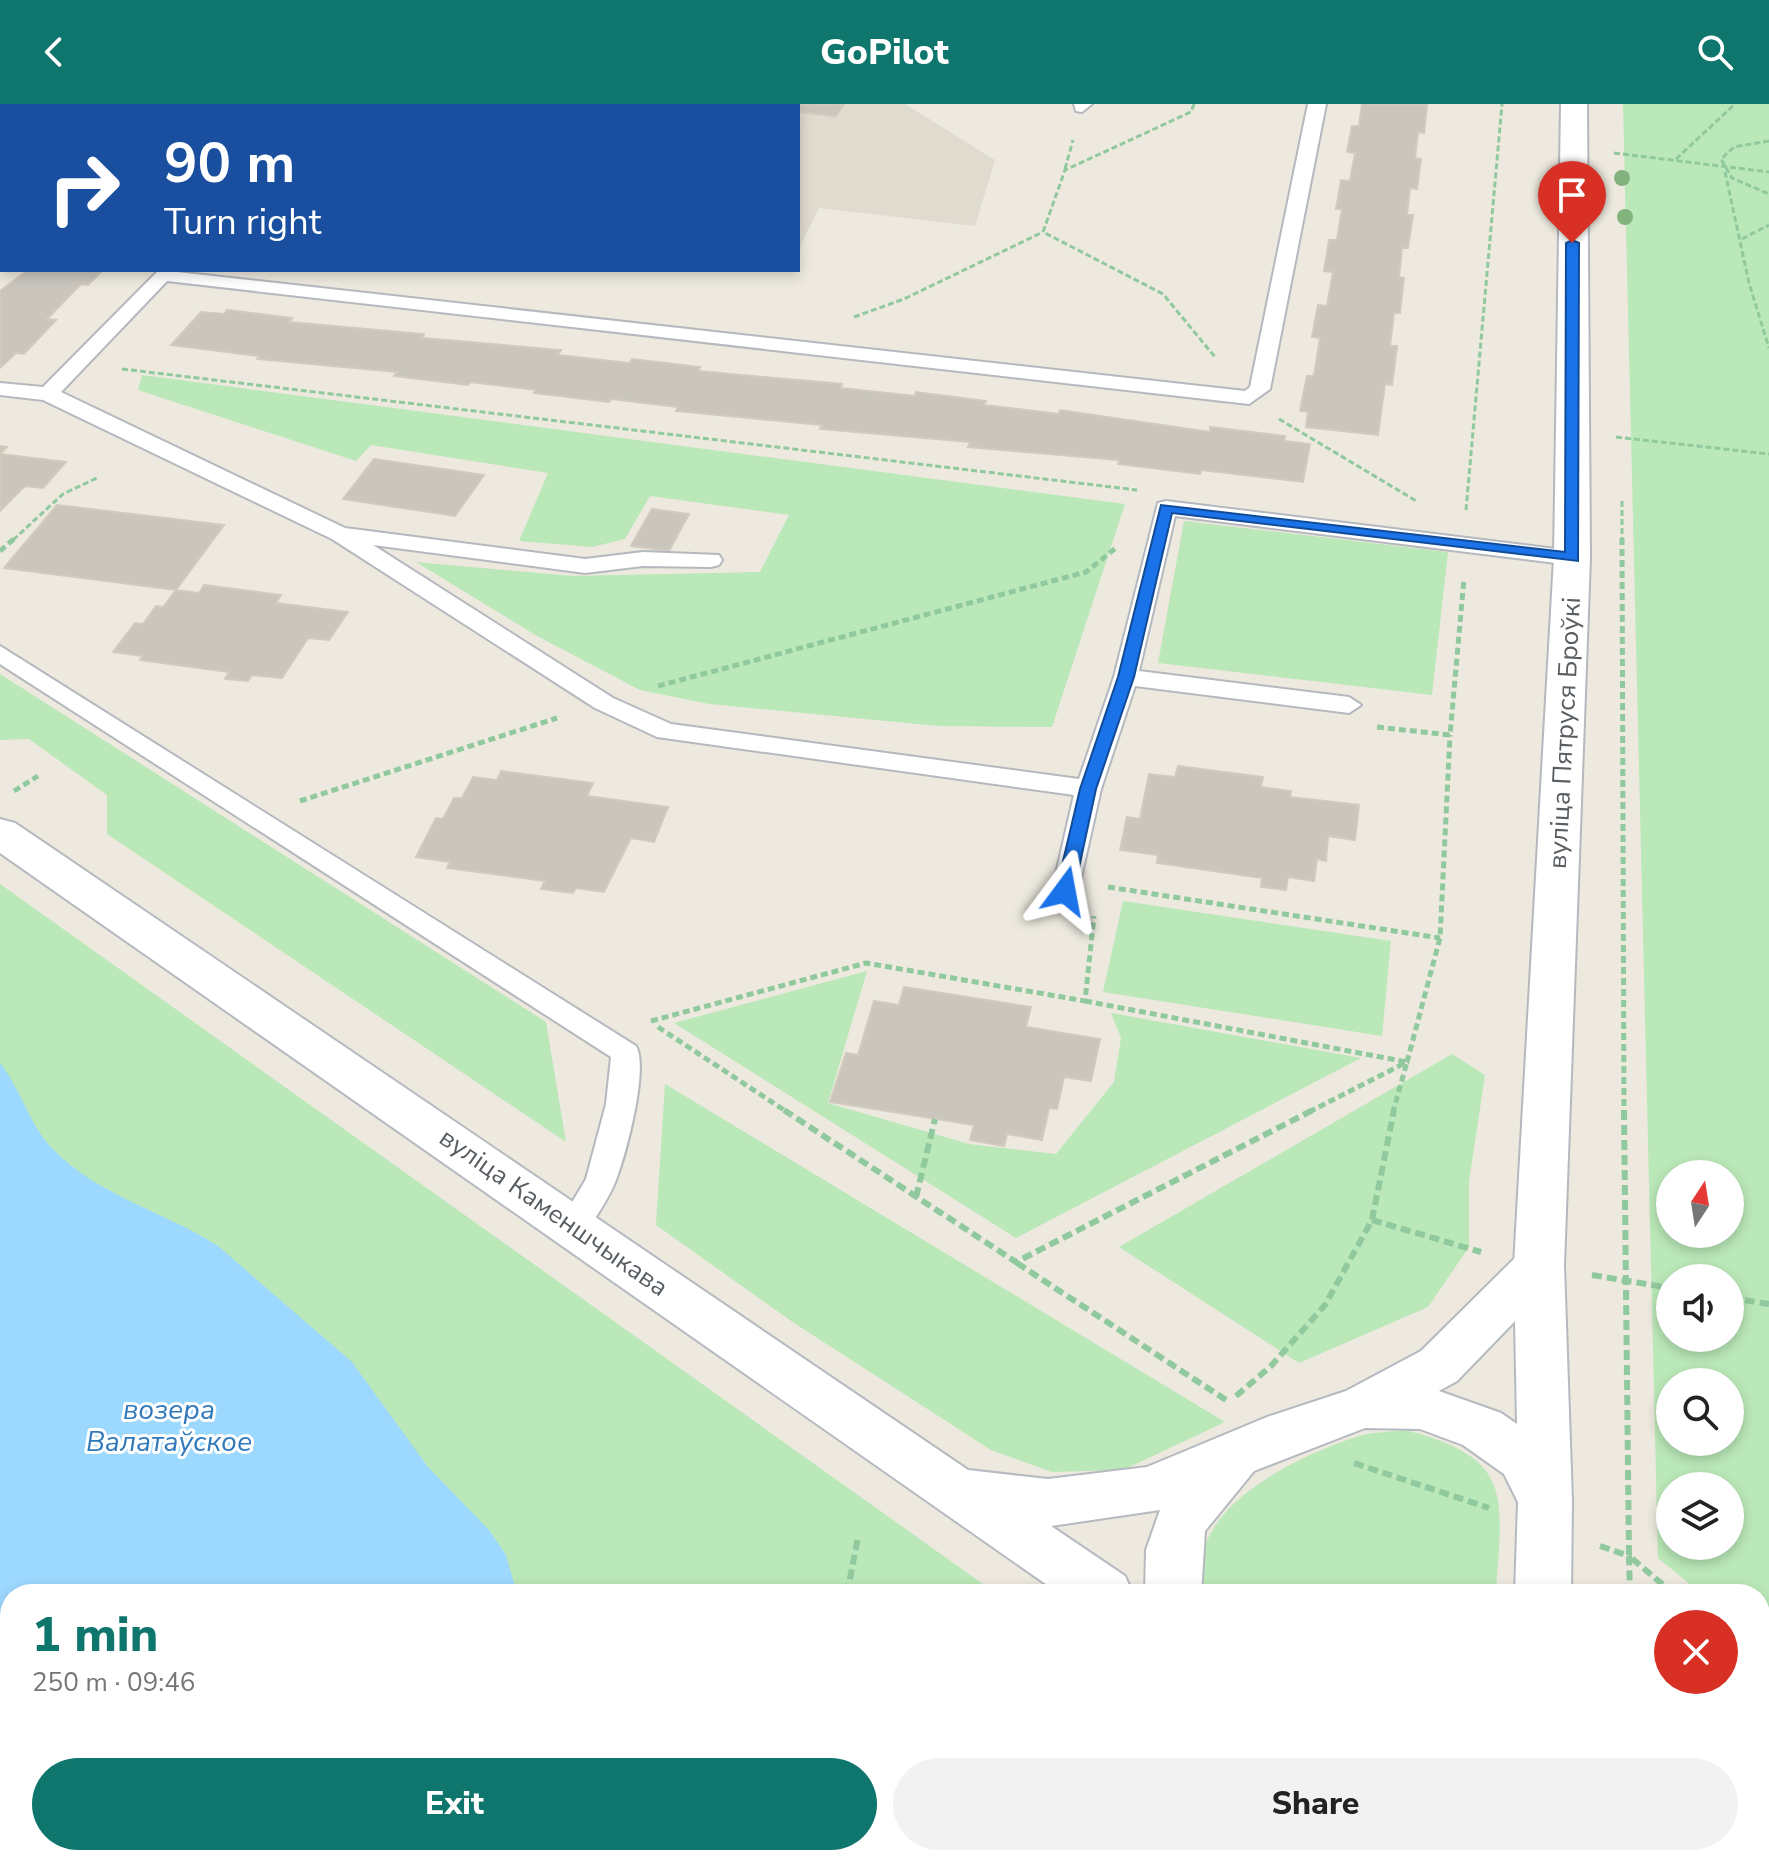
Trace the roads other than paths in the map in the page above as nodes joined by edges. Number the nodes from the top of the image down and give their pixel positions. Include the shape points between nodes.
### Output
1 (1317, 104) edge
2 (1574, 104) edge
3 (164, 272) edge
4 (0, 389) edge
5 (48, 394) junction
6 (340, 534) junction
7 (1572, 558) junction
8 (711, 560) dead end
9 (0, 653) edge
10 (1126, 677) junction
11 (1349, 705) dead end
12 (1088, 789) junction
13 (6, 813) edge
14 (1065, 891) dead end
15 (574, 1226) junction
16 (1516, 1261) junction
17 (1363, 1407) junction
18 (1241, 1432) junction
19 (959, 1492) junction
20 (1522, 1506) junction
21 (1091, 1584) edge
22 (1173, 1584) edge
23 (1541, 1584) edge

1 - 3 lane via 1260,389 1249,398
2 - 7 street, вуліца Пятруся Броўкі
3 - 5 lane
4 - 5 lane
5 - 6 lane
6 - 8 lane via 585,566 643,559
6 - 12 lane via 604,703 666,731
7 - 10 lane via 1166,508
7 - 16 street, вуліца Пятруся Броўкі
9 - 15 lane via 626,1053 621,1104 601,1181
10 - 11 lane
10 - 12 lane
12 - 14 lane
13 - 15 street, вуліца Каменшчыкава
15 - 19 street, вуліца Каменшчыкава
16 - 17 street via 1439,1366
16 - 20 street, вуліца Пятруся Броўкі
17 - 18 street via 1286,1433
17 - 20 street via 1421,1407 1482,1429 1523,1458
18 - 19 street via 1151,1490 1048,1503
18 - 22 street via 1185,1512 1171,1548
19 - 21 street, вуліца Каменшчыкава
20 - 23 street, вуліца Пятруся Броўкі

